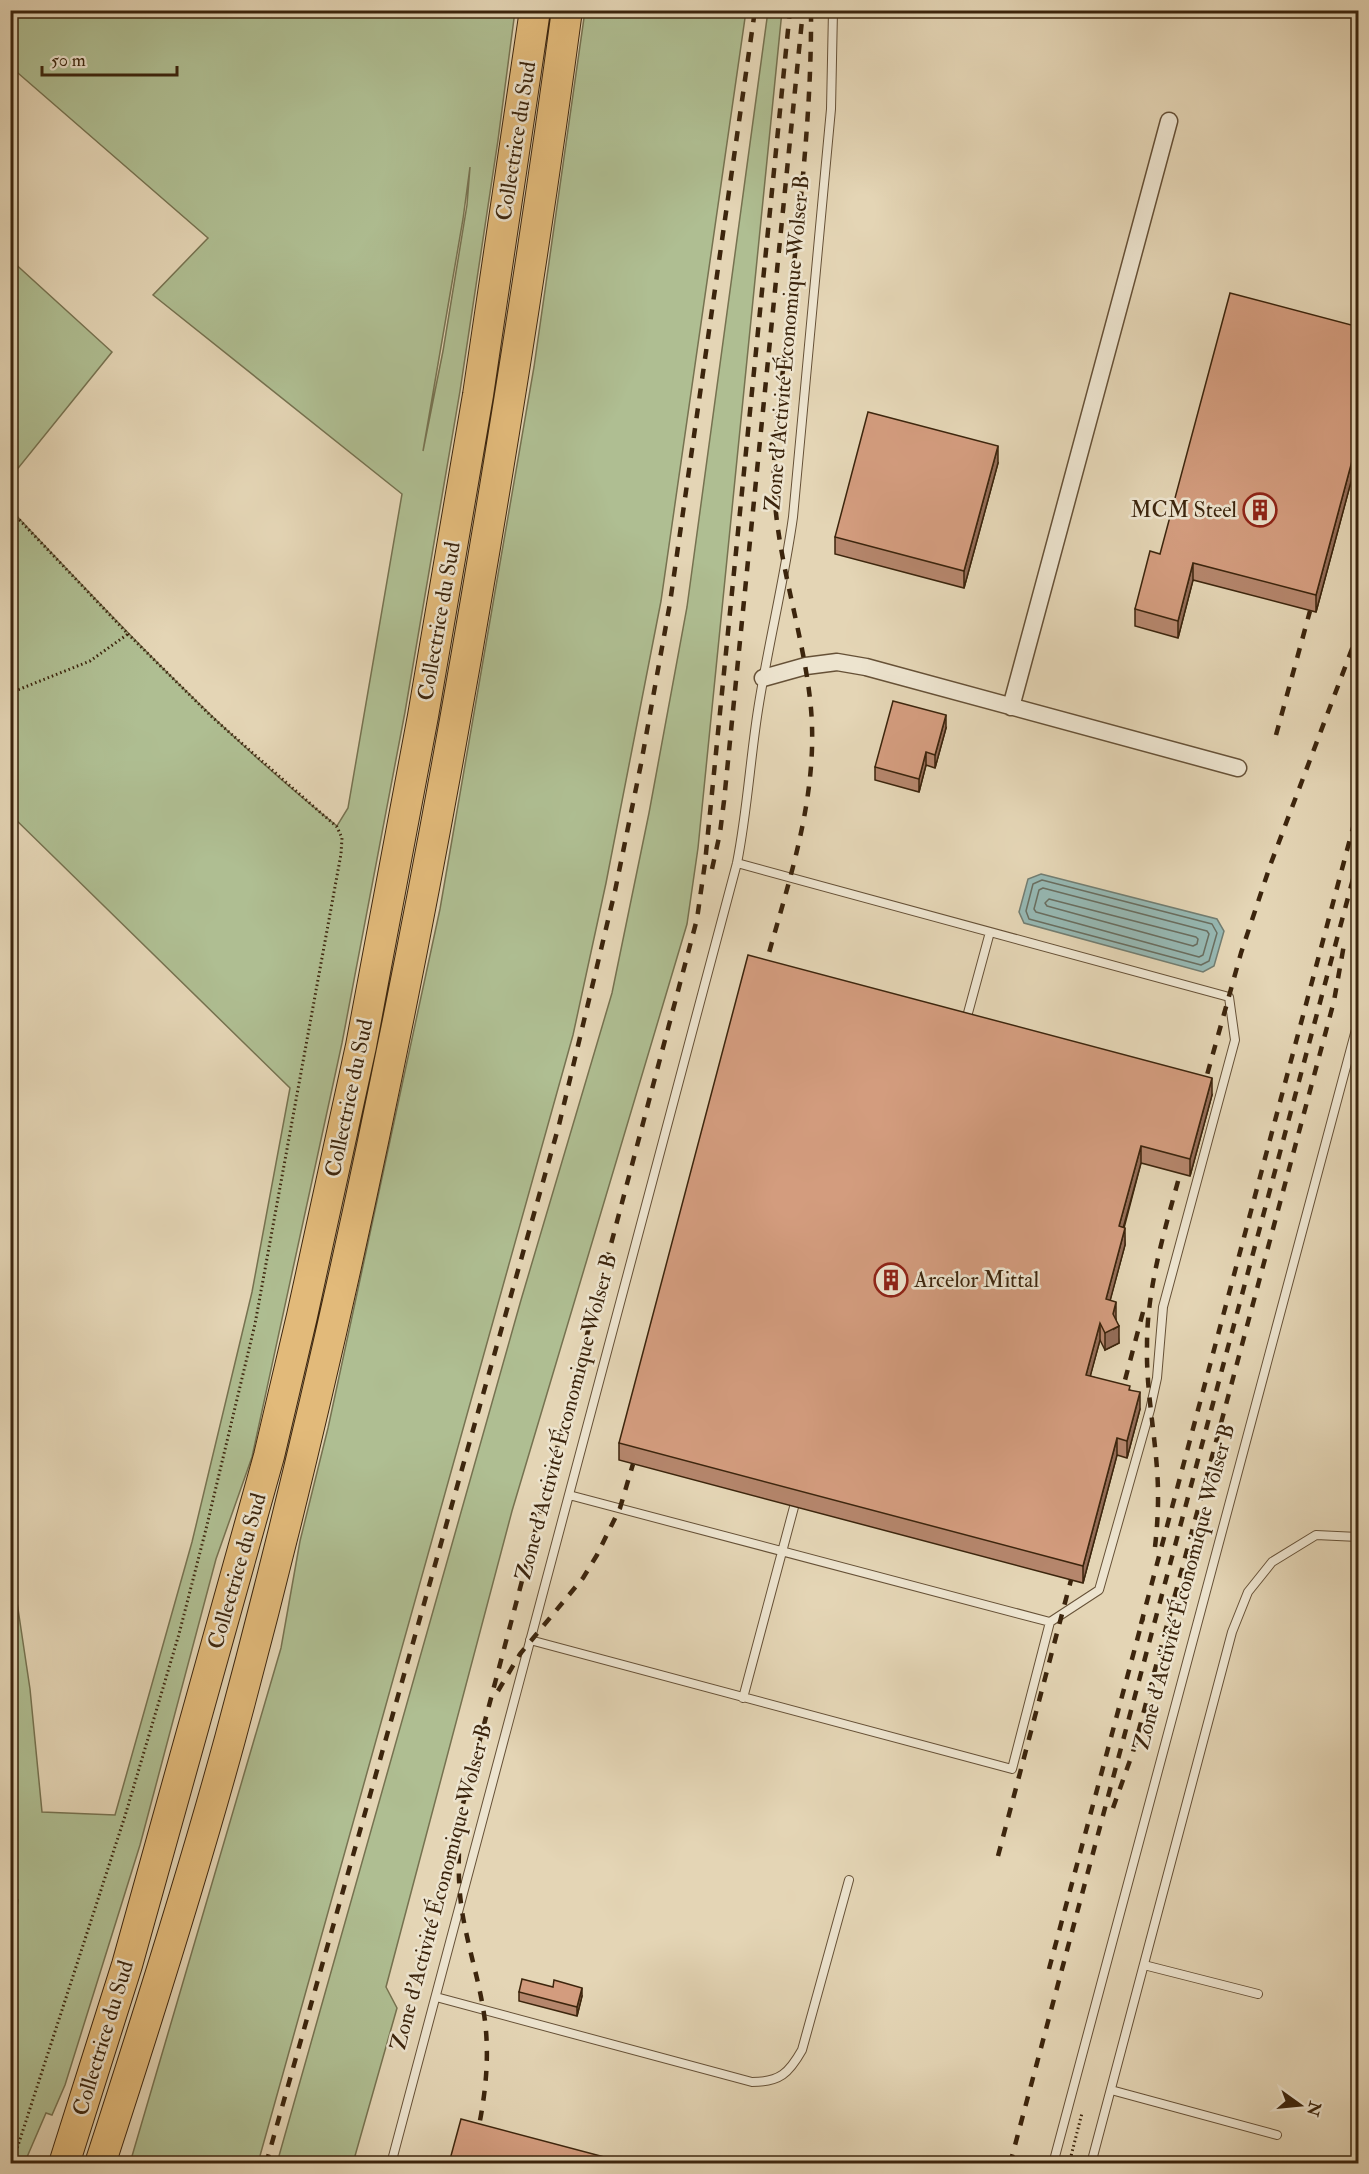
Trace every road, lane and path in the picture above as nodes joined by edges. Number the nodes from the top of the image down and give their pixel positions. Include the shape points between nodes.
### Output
1 (535, 10) edge
2 (567, 10) edge
3 (833, 10) edge
4 (1169, 121) dead end
5 (10, 510) edge
6 (128, 634) junction
7 (763, 678) junction
8 (10, 693) edge
9 (1011, 707) junction
10 (1238, 768) dead end
11 (737, 863) junction
12 (990, 932) junction
13 (1359, 1022) edge
14 (964, 1029) edge
15 (569, 1495) junction
16 (794, 1507) edge
17 (1359, 1537) edge
18 (782, 1551) junction
19 (1050, 1622) junction
20 (530, 1640) junction
21 (743, 1698) junction
22 (849, 1880) dead end
23 (127, 1965) junction
24 (1144, 1965) junction
25 (1258, 1994) dead end
26 (435, 1997) junction
27 (154, 1998) junction
28 (1111, 2090) junction
29 (1277, 2134) dead end
30 (12, 2163) edge
31 (42, 2163) edge
32 (64, 2163) edge
33 (100, 2163) edge
34 (119, 2163) edge
35 (391, 2163) edge
36 (1053, 2163) edge
37 (1091, 2163) edge

1 - 23 highway, Collectrice du Sud via 476,406 361,1046 268,1456
2 - 27 highway, Collectrice du Sud via 512,388 392,1056 286,1523 228,1744
3 - 7 lane, Zone d'Activité Économique Wolser B via 831,109 793,517
4 - 9 street
5 - 6 path
6 - 8 path via 90,661
6 - 30 path via 241,744 337,827 342,838 341,854 255,1324 206,1529 128,1805
7 - 9 street via 837,662
7 - 11 lane, Zone d'Activité Économique Wolser B
9 - 10 street
11 - 12 lane
11 - 15 lane, Zone d'Activité Économique Wolser B
12 - 14 lane
12 - 19 lane via 1228,997 1235,1040 1163,1307 1150,1410 1099,1590
13 - 36 lane, Zone d'Activité Économique Wolser B
15 - 18 lane
15 - 20 lane, Zone d'Activité Économique Wolser B
16 - 18 lane
17 - 24 lane via 1316,1535 1272,1562 1248,1592 1232,1632
18 - 19 lane
18 - 21 lane
19 - 21 lane via 1012,1769
20 - 21 lane
20 - 26 lane, Zone d'Activité Économique Wolser B
22 - 26 lane via 802,2050 792,2068 767,2082 752,2082
23 - 31 highway
23 - 32 highway, Collectrice du Sud
24 - 25 lane
24 - 28 lane
26 - 35 lane, Zone d'Activité Économique Wolser B
27 - 33 highway, Collectrice du Sud
27 - 34 highway via 137,2102
28 - 29 lane
28 - 37 lane

